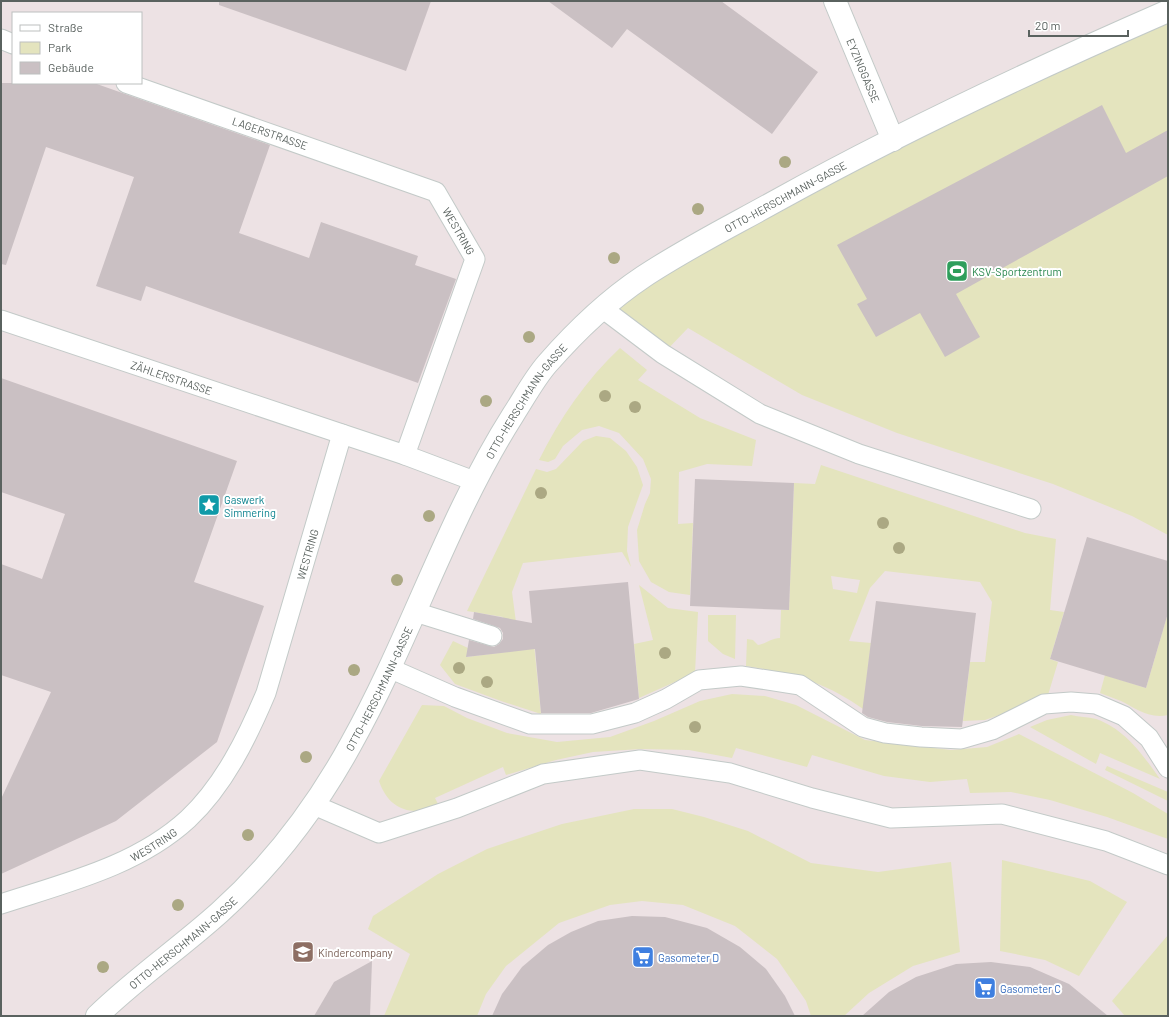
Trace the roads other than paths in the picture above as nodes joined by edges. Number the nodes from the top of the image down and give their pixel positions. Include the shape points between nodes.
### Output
1 (835, 1) edge
2 (1168, 11) edge
3 (1, 39) edge
4 (12, 44) edge
5 (129, 84) edge
6 (893, 140) junction
7 (414, 184) joint
8 (602, 308) junction
9 (1, 320) edge
10 (342, 434) junction
11 (405, 455) junction
12 (474, 481) junction
13 (1031, 509) dead end
14 (415, 612) junction
15 (492, 636) dead end
16 (389, 668) junction
17 (1168, 768) edge
18 (314, 805) junction
19 (1168, 865) edge
20 (1, 904) edge
21 (97, 1016) edge

1 - 6 street, EYZINGGASSE
2 - 6 street, OTTO-HERSCHMANN-GASSE via 1077,51
3 - 4 lane
5 - 7 lane, LAGERSTRASSE
6 - 8 street, OTTO-HERSCHMANN-GASSE via 818,177 686,250 641,278
7 - 11 lane, WESTRING via 436,192 475,259
8 - 12 street, OTTO-HERSCHMANN-GASSE via 544,366
8 - 13 lane via 663,354 760,414 859,454
9 - 10 lane, ZÄHLERSTRASSE
10 - 11 lane
10 - 20 lane, WESTRING via 266,694 250,729 225,772 187,819 134,855 103,869
11 - 12 lane
12 - 14 street, OTTO-HERSCHMANN-GASSE
14 - 15 lane
14 - 16 street, OTTO-HERSCHMANN-GASSE
16 - 17 lane via 456,697 530,724 592,724 635,713 699,680 741,676 800,685 863,727 885,733 922,737 961,739 992,730 1044,704 1096,704 1124,716 1149,738
16 - 18 street, OTTO-HERSCHMANN-GASSE via 352,744
18 - 19 lane via 379,833 457,808 543,774 640,760 730,773 890,818 1002,814 1106,841
18 - 21 street, OTTO-HERSCHMANN-GASSE via 260,872 219,913 124,990

